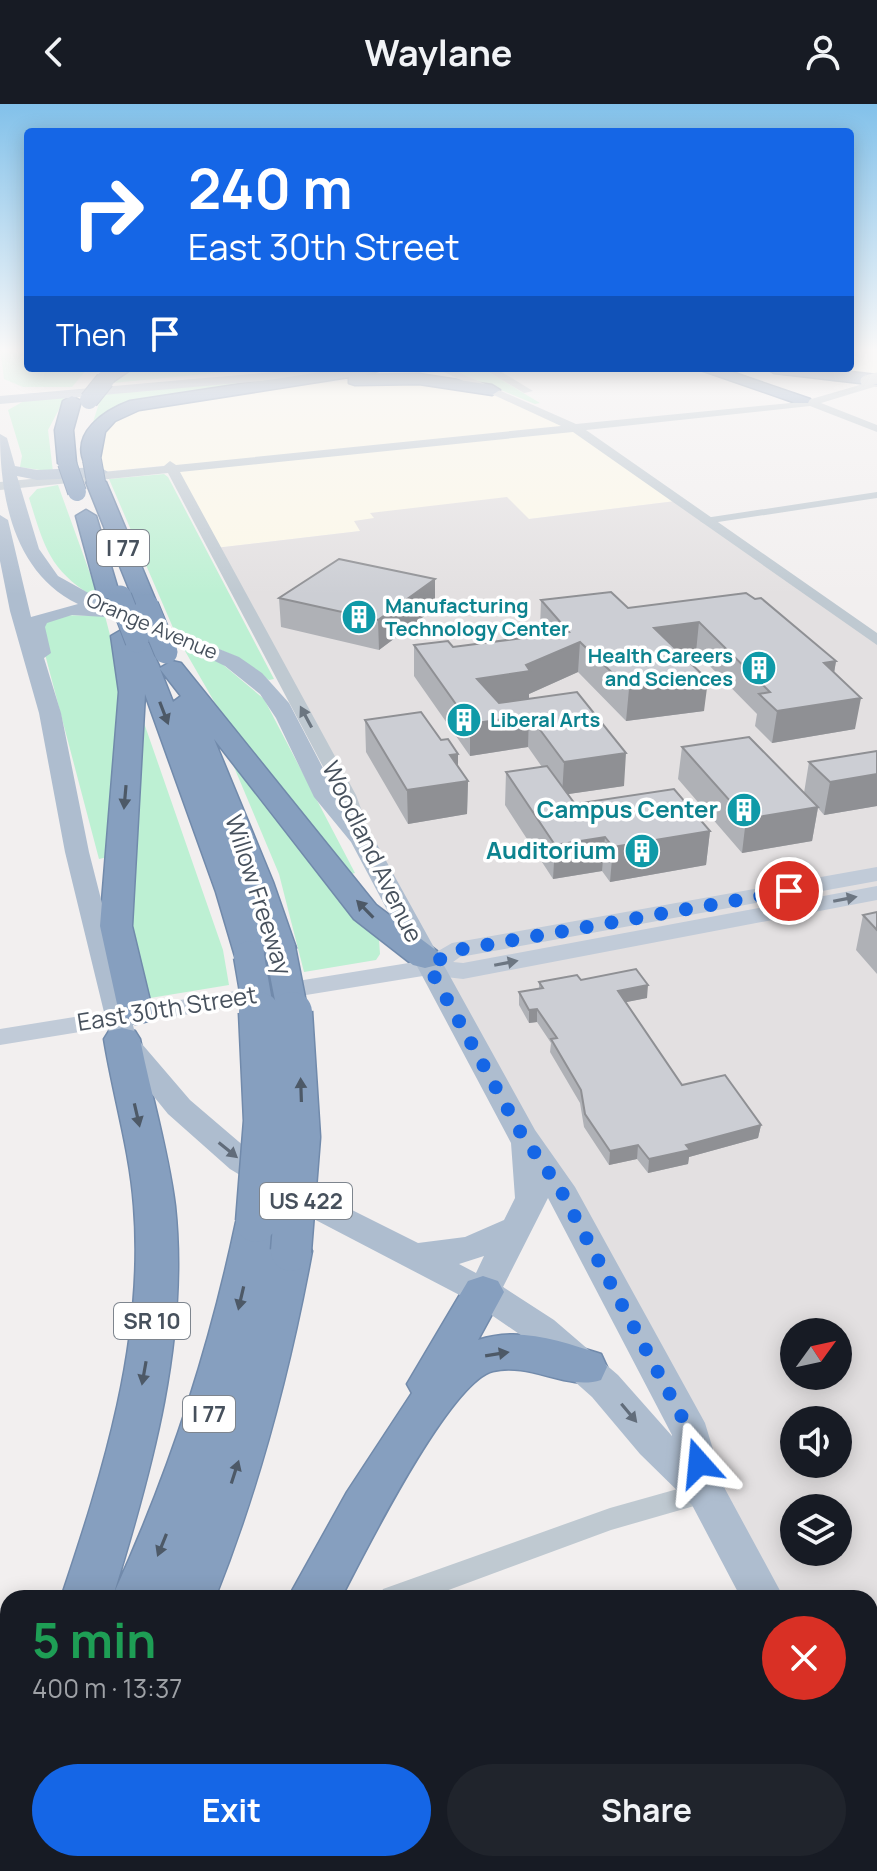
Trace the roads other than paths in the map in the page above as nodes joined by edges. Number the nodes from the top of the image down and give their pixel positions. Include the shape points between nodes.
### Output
1 (81, 430) edge
2 (98, 430) edge
3 (519, 430) edge
4 (579, 430) edge
5 (0, 438) edge
6 (171, 467) junction
7 (87, 475) junction
8 (8, 483) edge
9 (877, 495) edge
10 (0, 520) edge
11 (705, 521) junction
12 (33, 555) junction
13 (18, 606) junction
14 (139, 627) junction
15 (870, 630) edge
16 (877, 640) edge
17 (169, 660) junction
18 (50, 713) junction
19 (362, 839) junction
20 (877, 874) edge
21 (877, 893) edge
22 (264, 952) junction
23 (427, 963) junction
24 (125, 1023) junction
25 (0, 1037) edge
26 (522, 1135) junction
27 (519, 1227) junction
28 (411, 1256) junction
29 (483, 1292) junction
30 (585, 1367) junction
31 (389, 1467) junction
32 (706, 1492) junction
33 (89, 1590) edge
34 (141, 1590) edge
35 (192, 1590) edge
36 (319, 1590) edge
37 (411, 1590) edge
38 (759, 1590) edge

1 - 7 highway, Willow Freeway / I 77
2 - 7 highway
3 - 6 street
4 - 11 street
5 - 8 main road, Orange Avenue / US 422
6 - 7 street
19 -> 6 street, Woodland Avenue via 347,795
7 - 8 main road via 37,475
7 - 8 main road via 37,487
7 - 14 highway, Willow Freeway / I 77
7 - 14 highway, Willow Freeway / I 77, bridge via 86,516 114,595
8 - 12 main road, Orange Avenue / US 422
9 - 11 street
10 - 13 main road, US 422
11 - 15 street
12 - 13 main road via 41,598
12 - 14 main road, Orange Avenue / US 422 via 60,585
13 - 18 main road, US 422
14 - 17 highway, Willow Freeway / I 77, bridge
14 - 18 main road via 83,608 40,619 35,627
14 - 19 main road, Orange Avenue / US 422 via 221,655 265,687 328,800
14 -> 22 highway, Willow Freeway / I 77 via 232,892
14 -> 24 highway via 116,926
15 - 16 street
17 - 22 highway, Willow Freeway / I 77 via 248,855
23 -> 17 highway via 365,912
18 - 24 main road, US 422 via 77,852
19 - 23 main road, Woodland Avenue / US 422
20 - 23 main road, East 30th Street via 452,951
23 -> 21 main road, East 30th Street via 463,971
22 -> 34 highway, Willow Freeway / I 77, bridge via 267,1118 247,1275 214,1400
35 -> 22 highway, Willow Freeway / I 77, bridge via 250,1425 291,1251 301,1106 294,1020
23 - 24 main road, East 30th Street
23 - 26 main road, Woodland Avenue / US 422
24 - 25 main road, East 30th Street
24 -> 28 main road, Woodland Avenue / US 422 via 179,1107 241,1161
24 -> 33 highway, SR 10 via 154,1204 155,1283 137,1413
26 - 27 main road via 533,1186
26 - 32 main road, Woodland Avenue / US 422 via 559,1187 691,1434
27 - 28 main road via 466,1250
27 - 29 main road
28 - 29 main road, Woodland Avenue / US 422
29 - 30 main road, Woodland Avenue / US 422
29 - 31 highway
31 -> 30 highway via 444,1384 471,1361 525,1353
30 -> 32 main road, Woodland Avenue / US 422
31 - 36 highway
32 - 37 street via 610,1519
32 - 38 main road, Woodland Avenue / US 422

